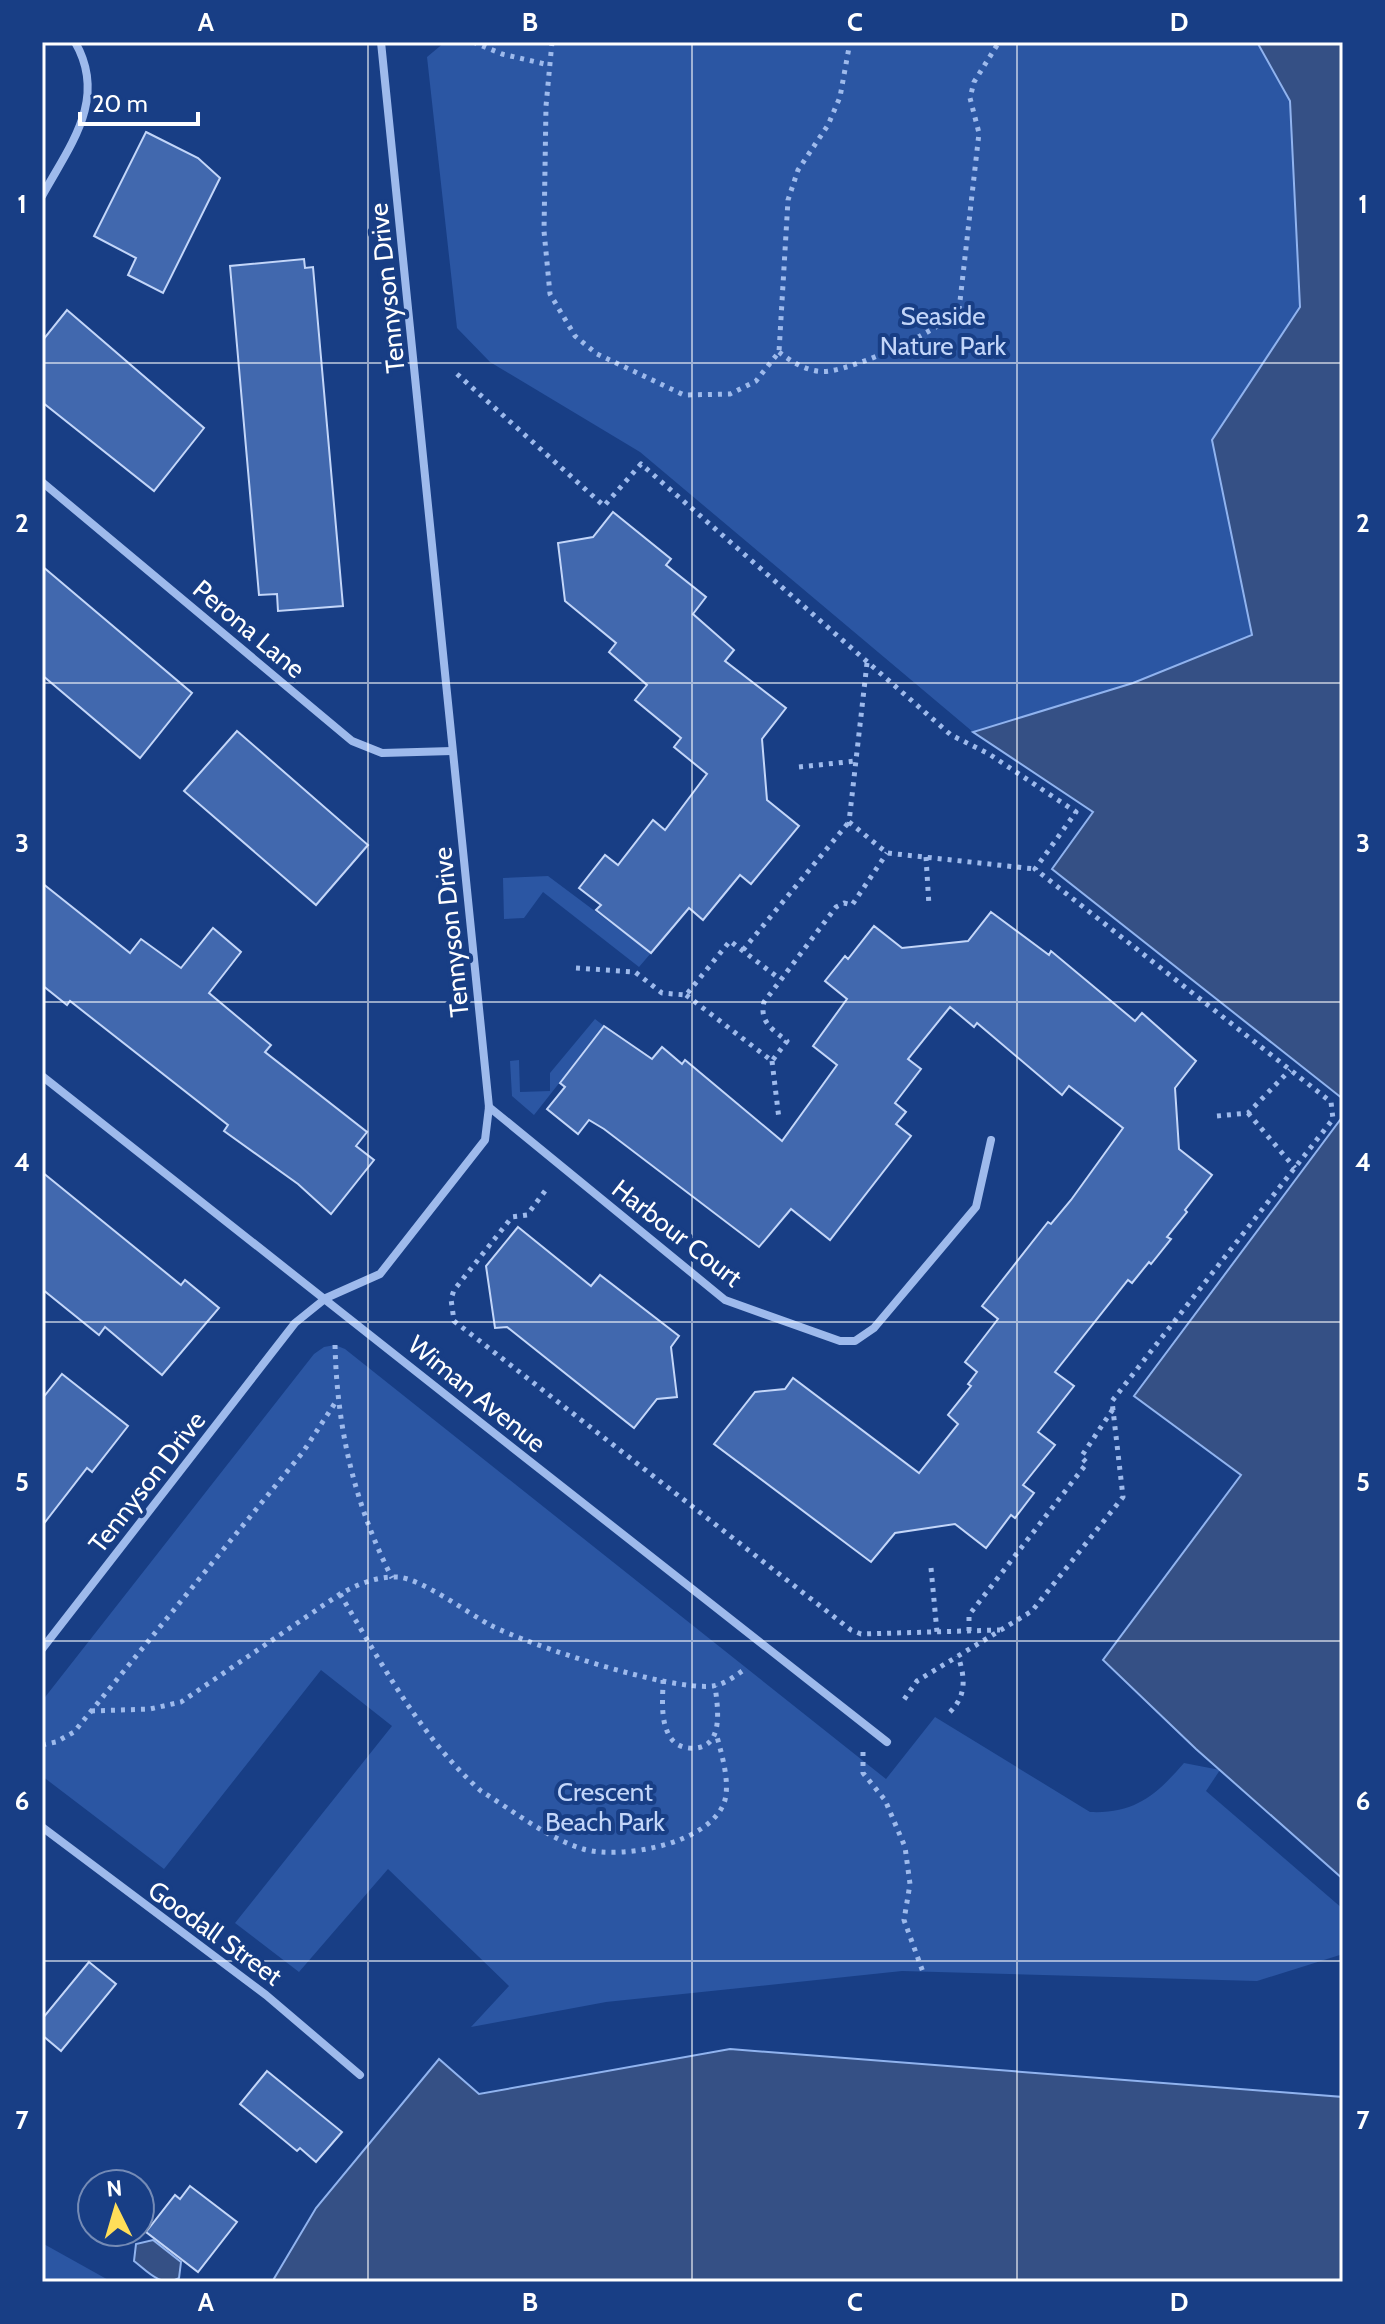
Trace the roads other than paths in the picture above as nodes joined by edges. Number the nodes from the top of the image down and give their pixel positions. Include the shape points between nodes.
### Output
1 (75, 42) edge
2 (381, 42) edge
3 (42, 196) edge
4 (42, 482) edge
5 (452, 751) junction
6 (42, 1076) edge
7 (489, 1107) junction
8 (991, 1140) dead end
9 (326, 1298) junction
10 (42, 1649) edge
11 (887, 1742) dead end
12 (42, 1827) edge
13 (360, 2075) dead end

1 - 3 street via 89,82 88,107
2 - 5 street, Tennyson Drive
4 - 5 street, Perona Lane via 352,741 382,753
5 - 7 street, Tennyson Drive
6 - 9 street, Wiman Avenue
7 - 8 street, Harbour Court via 725,1300 840,1341 855,1341 874,1328 976,1207
7 - 9 street, Tennyson Drive via 485,1140 380,1274
9 - 10 street, Tennyson Drive via 295,1323
9 - 11 street, Wiman Avenue via 611,1530
12 - 13 street, Goodall Street via 266,1995

